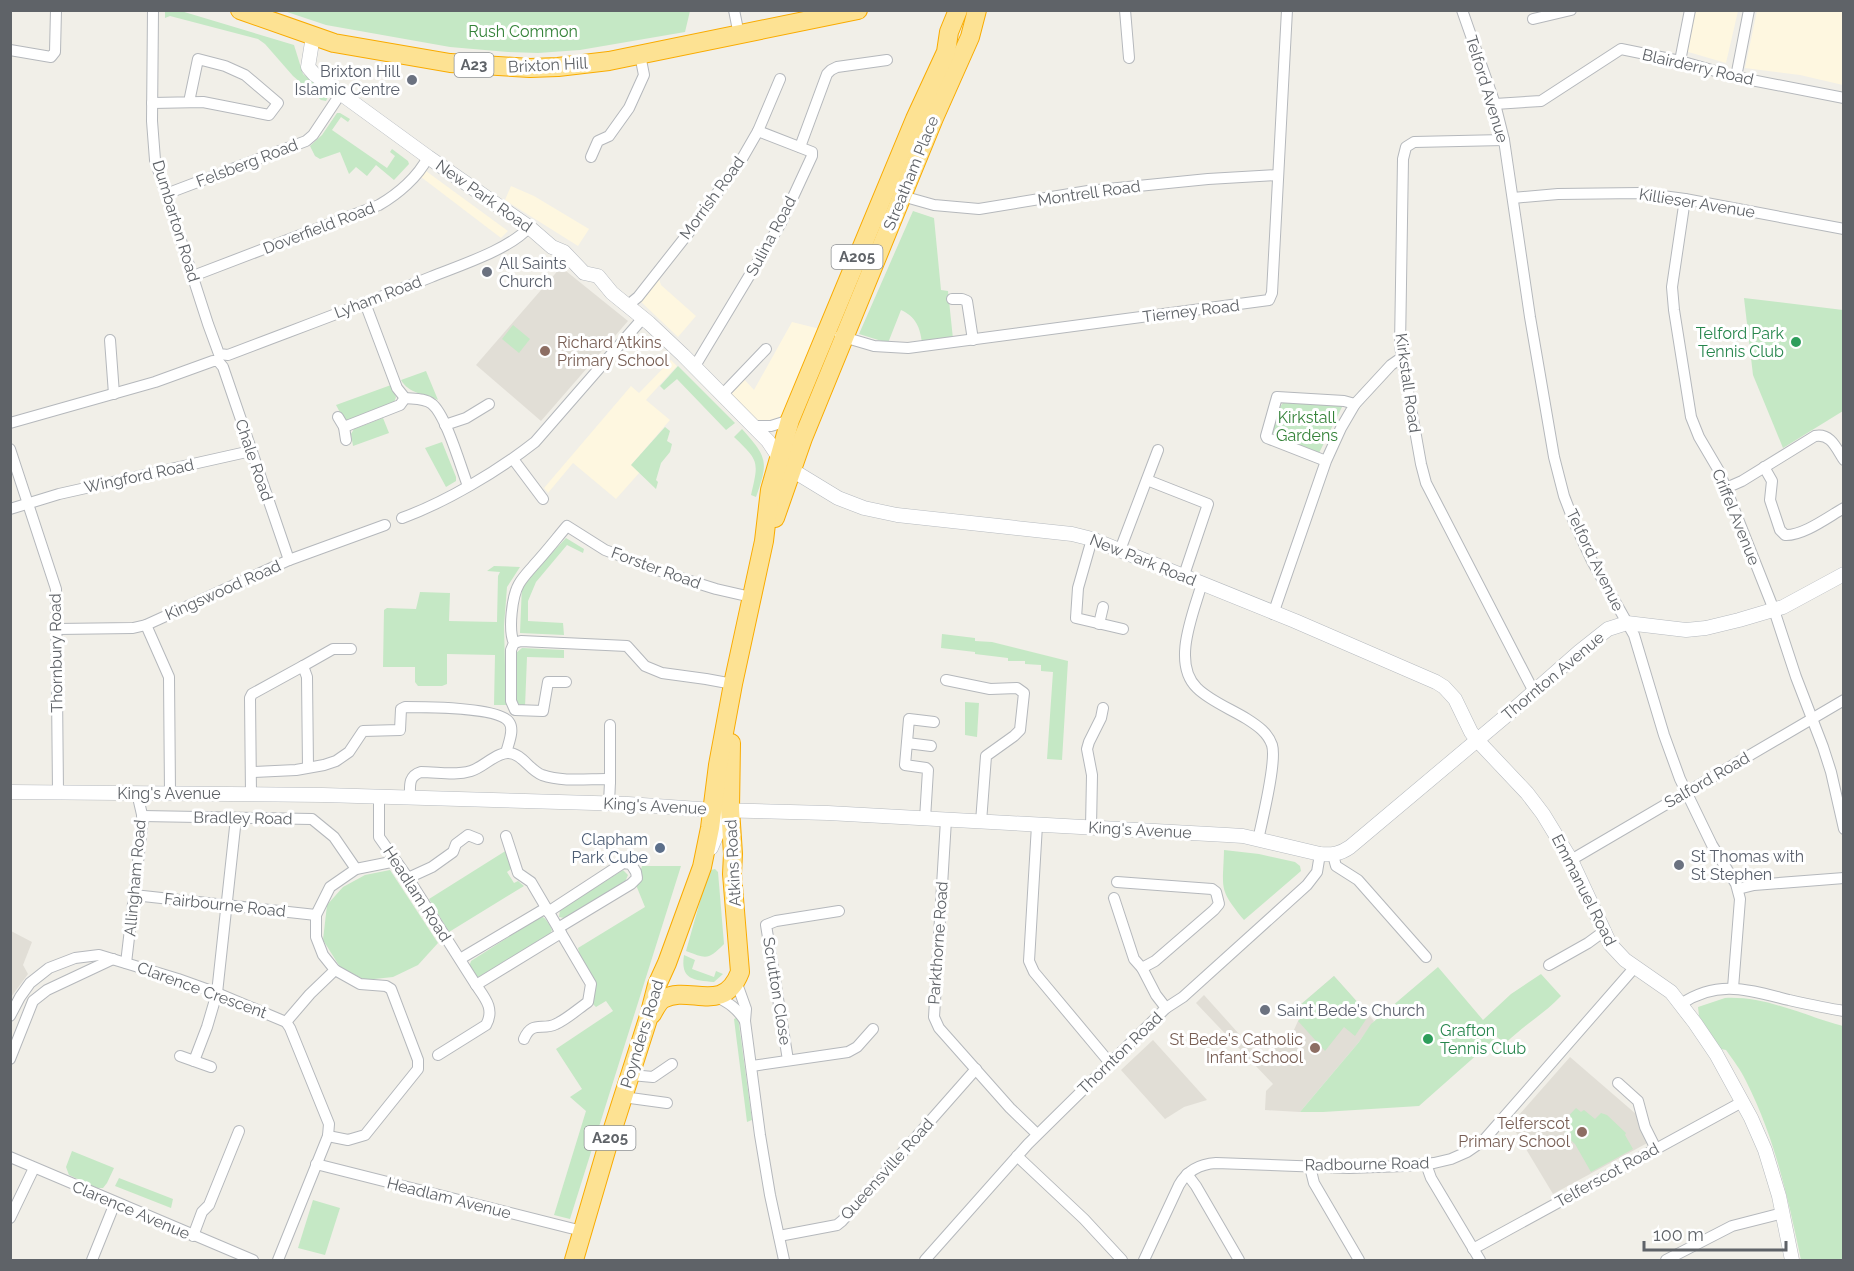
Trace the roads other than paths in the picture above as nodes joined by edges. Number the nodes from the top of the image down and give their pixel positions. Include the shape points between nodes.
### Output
1 (56, 10) edge
2 (153, 10) edge
3 (240, 10) edge
4 (858, 10) edge
5 (958, 10) edge
6 (975, 10) edge
7 (1125, 10) edge
8 (1287, 10) edge
9 (1462, 10) edge
10 (1571, 10) edge
11 (1690, 10) edge
12 (1749, 10) edge
13 (734, 13) edge
14 (1533, 19) dead end
15 (739, 35) junction
16 (313, 36) junction
17 (10, 50) edge
18 (946, 52) junction
19 (640, 55) junction
20 (1129, 58) dead end
21 (887, 60) dead end
22 (1680, 61) junction
23 (1736, 76) junction
24 (780, 79) dead end
25 (341, 93) junction
26 (1844, 98) edge
27 (189, 102) junction
28 (152, 103) junction
29 (1495, 104) junction
30 (758, 131) junction
31 (1504, 140) junction
32 (800, 147) junction
33 (428, 157) junction
34 (591, 157) dead end
35 (1278, 176) junction
36 (166, 194) junction
37 (902, 196) junction
38 (1513, 198) junction
39 (1685, 199) junction
40 (529, 227) junction
41 (1844, 228) edge
42 (193, 276) junction
43 (952, 299) dead end
44 (365, 303) junction
45 (627, 306) junction
46 (643, 318) junction
47 (835, 334) junction
48 (110, 340) dead end
49 (973, 340) junction
50 (766, 349) dead end
51 (220, 358) junction
52 (1401, 358) junction
53 (695, 366) junction
54 (114, 394) junction
55 (722, 395) junction
56 (405, 398) junction
57 (489, 404) dead end
58 (1355, 404) junction
59 (790, 420) junction
60 (10, 423) edge
61 (445, 425) junction
62 (753, 426) junction
63 (346, 440) dead end
64 (10, 449) edge
65 (1158, 450) dead end
66 (251, 451) junction
67 (513, 459) junction
68 (1844, 460) edge
69 (1326, 461) junction
70 (783, 464) junction
71 (1764, 467) junction
72 (1147, 480) junction
73 (468, 486) junction
74 (1726, 488) junction
75 (543, 499) dead end
76 (27, 504) junction
77 (1844, 508) edge
78 (10, 509) edge
79 (402, 518) dead end
80 (385, 525) dead end
81 (1092, 539) junction
82 (1120, 550) junction
83 (289, 560) junction
84 (1844, 574) edge
85 (1184, 575) junction
86 (1202, 583) junction
87 (751, 597) junction
88 (1102, 606) dead end
89 (1773, 610) junction
90 (1273, 614) junction
91 (1627, 623) junction
92 (1099, 624) junction
93 (146, 625) junction
94 (57, 629) junction
95 (1123, 629) dead end
96 (514, 643) junction
97 (351, 649) dead end
98 (303, 666) junction
99 (946, 680) dead end
100 (566, 682) dead end
101 (1534, 692) junction
102 (732, 693) junction
103 (1844, 700) edge
104 (1103, 708) dead end
105 (1813, 718) junction
106 (934, 722) dead end
107 (610, 725) dead end
108 (1477, 740) junction
109 (907, 743) junction
110 (931, 746) dead end
111 (506, 753) junction
112 (308, 767) junction
113 (252, 772) junction
114 (610, 782) junction
115 (10, 792) edge
116 (58, 792) junction
117 (1685, 792) junction
118 (137, 793) junction
119 (170, 793) junction
120 (251, 794) junction
121 (379, 796) junction
122 (410, 797) junction
123 (609, 803) junction
124 (721, 809) junction
125 (142, 816) junction
126 (236, 818) junction
127 (925, 819) junction
128 (946, 820) junction
129 (981, 822) junction
130 (1036, 825) junction
131 (1091, 827) junction
132 (1844, 829) edge
133 (506, 836) dead end
134 (478, 839) dead end
135 (1258, 840) junction
136 (1327, 854) junction
137 (1571, 860) junction
138 (396, 861) junction
139 (356, 869) junction
140 (408, 878) junction
141 (1844, 878) edge
142 (1117, 882) dead end
143 (1738, 889) junction
144 (134, 895) junction
145 (1114, 898) dead end
146 (228, 906) junction
147 (547, 910) junction
148 (839, 911) dead end
149 (316, 915) junction
150 (560, 931) junction
151 (1603, 932) junction
152 (1426, 957) dead end
153 (113, 959) junction
154 (460, 959) junction
155 (126, 963) junction
156 (667, 963) junction
157 (1549, 965) dead end
158 (1142, 968) junction
159 (1635, 968) junction
160 (335, 970) junction
161 (736, 981) junction
162 (476, 985) junction
163 (1732, 988) junction
164 (217, 993) junction
165 (693, 996) junction
166 (715, 996) junction
167 (1682, 1004) junction
168 (1167, 1008) junction
169 (1844, 1011) edge
170 (10, 1016) edge
171 (649, 1016) junction
172 (745, 1021) junction
173 (286, 1022) junction
174 (873, 1029) dead end
175 (524, 1039) dead end
176 (438, 1055) dead end
177 (180, 1056) dead end
178 (10, 1059) edge
179 (194, 1060) junction
180 (788, 1060) junction
181 (1110, 1063) junction
182 (672, 1064) dead end
183 (211, 1066) dead end
184 (752, 1066) junction
185 (976, 1069) junction
186 (631, 1075) junction
187 (1618, 1083) dead end
188 (623, 1097) junction
189 (1742, 1102) junction
190 (667, 1103) dead end
191 (239, 1131) dead end
192 (1037, 1134) junction
193 (328, 1136) junction
194 (1656, 1149) junction
195 (1017, 1156) junction
196 (10, 1157) edge
197 (316, 1164) junction
198 (1426, 1164) junction
199 (1310, 1167) junction
200 (34, 1168) junction
201 (1187, 1174) junction
202 (115, 1203) junction
203 (1783, 1212) junction
204 (10, 1218) edge
205 (582, 1232) junction
206 (193, 1236) junction
207 (779, 1236) junction
208 (1473, 1249) junction
209 (222, 1254) edge
210 (932, 1258) edge
211 (92, 1260) edge
212 (253, 1260) edge
213 (278, 1260) edge
214 (574, 1260) edge
215 (784, 1260) edge
216 (1122, 1260) edge
217 (1144, 1260) edge
218 (1239, 1260) edge
219 (1359, 1260) edge
220 (1480, 1260) edge
221 (1666, 1260) edge
222 (1792, 1260) edge

1 - 17 street via 56,52 51,57
2 - 28 street, Dumbarton Road
3 - 16 highway, Brixton Hill / A23
4 - 15 highway, Brixton Hill / A23
5 - 18 highway, Streatham Place / A205
6 - 18 highway via 963,22
6 - 37 highway, Streatham Place / A205 via 970,37
7 - 20 street
8 - 35 street, Tierney Road
9 - 29 street, Telford Avenue
10 - 14 street
11 - 22 street
12 - 23 street
13 - 15 street
15 - 19 highway, Brixton Hill / A23
16 - 19 highway, Brixton Hill / A23 via 398,55 493,67 558,67
16 - 25 street, New Park Road via 308,67
18 - 47 highway, Streatham Place / A205 via 915,119
19 - 34 street via 644,75 629,108 609,136 597,141
21 - 32 street via 831,69
22 - 23 street, Blairderry Road
22 - 29 street, Blairderry Road via 1621,49 1540,101
23 - 26 street, Blairderry Road
24 - 30 street, Morrish Road
25 - 33 street, New Park Road
25 - 36 street, Felsberg Road via 306,141
27 - 27 street via 269,115 278,103 245,75 198,59
27 - 28 street
28 - 36 street, Dumbarton Road via 155,160
29 - 31 street, Telford Avenue
30 - 32 street
30 - 45 street, Morrish Road via 690,231
31 - 38 street, Telford Avenue
31 - 52 street, Kirkstall Road via 1414,142 1406,147
32 - 53 street, Sulina Road via 812,152 812,156 781,223
33 - 40 street, New Park Road
33 - 42 street, Doverfield Road via 399,191 379,205
35 - 37 street, Montrell Road via 1088,191 979,209 934,205
35 - 49 street, Tierney Road via 1269,300
36 - 42 street, Dumbarton Road
37 - 47 highway, Streatham Place / A205
38 - 39 street, Killieser Avenue via 1623,192
38 - 91 street, Telford Avenue via 1560,483 1580,537
39 - 41 street, Killieser Avenue
39 - 74 street, Criffel Avenue via 1673,276 1674,310 1691,417
40 - 44 street, Lyham Road via 510,243
40 - 45 street, New Park Road via 585,273 598,276
42 - 51 street, Dumbarton Road
43 - 49 street via 967,301
44 - 51 street, Lyham Road
44 - 56 street via 397,388
45 - 46 street, New Park Road
46 - 53 street, New Park Road
46 - 67 street via 535,442
47 - 49 street, Tierney Road via 893,349
47 - 59 highway, Streatham Place / A205
47 - 70 highway, Streatham Place / A205
48 - 54 street
50 - 55 street
51 - 54 street, Lyham Road
51 - 66 street, Chale Road
52 - 58 street
52 - 101 street, Kirkstall Road via 1426,483
53 - 55 street, New Park Road
54 - 60 street, Lyham Road
55 - 62 street, New Park Road
56 - 61 street via 432,404
56 - 63 street via 400,405 341,422
57 - 61 street
58 - 69 street
58 - 69 street via 1277,397 1267,438
59 - 62 street
59 - 70 highway, Streatham Place / A205
61 - 73 street
62 - 70 street, New Park Road
64 - 76 street, Thornbury Road
65 - 72 street
66 - 76 street, Wingford Road
66 - 83 street, Chale Road
67 - 73 street
67 - 75 street
68 - 71 street via 1830,439 1820,435
69 - 90 street
70 - 81 street, New Park Road via 847,502 880,512
70 - 87 highway, Atkins Road / A205 via 771,490
71 - 74 street
71 - 77 street via 1772,481 1770,500 1785,535 1804,530
72 - 82 street
72 - 85 street via 1208,504
73 - 79 street
74 - 89 street, Criffel Avenue
76 - 78 street, Wingford Road
76 - 94 street, Thornbury Road via 56,589
80 - 83 street, Kingswood Road
81 - 82 street, New Park Road
81 - 92 street via 1078,588 1076,616
82 - 85 street, New Park Road
83 - 93 street, Kingswood Road
84 - 89 street
85 - 86 street, New Park Road
86 - 90 street, New Park Road
86 - 135 street via 1184,651 1186,670 1195,687 1256,725 1272,745 1273,762
87 - 96 street, Forster Road via 671,575 606,550 567,526 519,584 512,619
87 - 102 highway, Atkins Road / A205
88 - 92 street
89 - 91 street via 1694,630
89 - 105 street, Criffel Avenue
90 - 108 street, New Park Road via 1436,682 1455,699
91 - 101 street, Thornton Avenue via 1600,635
91 - 117 street, Telford Avenue
92 - 95 street
93 - 94 street, Kingswood Road
93 - 119 street via 169,677
94 - 116 street, Thornbury Road
96 - 100 street via 511,701 515,710 543,711 548,682
96 - 102 street via 627,646 645,666
97 - 98 street via 333,649
98 - 112 street via 307,677
98 - 113 street via 250,698
99 - 129 street via 990,689 1017,688 1024,693 1020,730 986,756
101 - 108 street, Thornton Avenue
102 - 124 highway, Atkins Road / A205 via 718,765
103 - 105 street, Salford Road
104 - 131 street via 1088,748
105 - 117 street, Salford Road
105 - 132 street, Criffel Avenue
106 - 109 street via 909,719
107 - 114 street
108 - 136 street, Thornton Avenue via 1350,848
108 - 137 street, Emmanuel Road via 1539,807
109 - 110 street
109 - 127 street via 905,765 928,771
111 - 112 street via 512,726 497,713 405,707 401,709 400,730 363,731 348,752 336,760
111 - 114 street via 520,757 539,774 553,778
111 - 122 street via 458,774 416,774 410,781
112 - 113 street
113 - 120 street
114 - 123 street
115 - 116 street, King's Avenue
116 - 118 street, King's Avenue
117 - 137 street, Salford Road
117 - 143 street, Telford Avenue
118 - 119 street, King's Avenue
118 - 125 street, Allingham Road
119 - 120 street, King's Avenue
120 - 121 street, King's Avenue
121 - 122 street, King's Avenue
121 - 138 street, Headlam Road via 379,837
122 - 123 street, King's Avenue
123 - 124 street, King's Avenue
124 - 127 street, King's Avenue
124 - 156 highway, Poynders Road / A205
124 - 161 highway, Atkins Road / A205 via 733,842 740,972
125 - 126 street, Bradley Road
125 - 144 street, Allingham Road
126 - 139 street, Bradley Road via 312,819 334,837
126 - 146 street
127 - 128 street, King's Avenue
128 - 129 street, King's Avenue
128 - 185 street, Parkthorne Road via 934,1017 939,1028
129 - 130 street, King's Avenue
130 - 131 street, King's Avenue
130 - 181 street via 1029,961
131 - 135 street, King's Avenue
133 - 147 street via 518,873 531,882
134 - 140 street via 468,835 456,843 453,852
135 - 136 street, King's Avenue
136 - 152 street via 1336,866 1358,880
136 - 168 street, Thornton Road via 1307,885
137 - 151 street, Emmanuel Road
138 - 139 street
138 - 140 street, Headlam Road
139 - 149 street via 330,887
140 - 154 street, Headlam Road
141 - 143 street
142 - 158 street via 1212,889 1218,897 1219,904 1214,910 1155,962
143 - 163 street
144 - 146 street, Fairbourne Road
144 - 155 street, Allingham Road
145 - 158 street via 1134,959
146 - 149 street, Fairbourne Road
146 - 164 street
147 - 150 street
147 - 150 street via 623,863 634,868 637,878 631,884
147 - 154 street
148 - 180 street, Scrutton Close via 766,925
149 - 160 street via 316,937
150 - 162 street
150 - 175 street via 591,984 588,1002 557,1024 530,1029
151 - 157 street
151 - 159 street, Emmanuel Road via 1614,950
153 - 155 street, Clarence Crescent
153 - 170 street, Clarence Crescent via 99,955 75,958 49,968 30,983
153 - 178 street via 47,990 33,1001
154 - 162 street, Headlam Road
155 - 164 street, Clarence Crescent
156 - 165 highway via 681,989
156 - 171 highway, Poynders Road / A205
158 - 168 street via 1155,995
159 - 167 street, Emmanuel Road via 1663,985
159 - 198 street, Radbourne Road via 1476,1147 1460,1156
160 - 173 street
160 - 193 street via 360,984 391,989 418,1060 417,1069 365,1134 348,1140
161 - 166 highway via 725,993
161 - 172 street, Atkins Road via 746,1009
162 - 176 street, Headlam Road via 488,1003 490,1018 486,1025
163 - 167 street via 1703,993
163 - 169 street
164 - 173 street, Clarence Crescent
164 - 179 street
165 - 166 highway, A205
165 - 171 highway, A205 via 674,994 660,1000
166 - 172 street via 732,1005
167 - 189 street, Emmanuel Road
168 - 181 street, Thornton Road
171 - 186 highway, Poynders Road / A205
172 - 184 street, Atkins Road
173 - 193 street, Clarence Crescent via 329,1124
174 - 180 street, Scrutton Close via 852,1050
177 - 179 street
179 - 183 street
180 - 184 street, Scrutton Close
181 - 192 street, Thornton Road
182 - 186 street via 653,1077
184 - 207 street, Atkins Road via 762,1151
185 - 192 street, Parkthorne Road
185 - 207 street, Queensville Road via 842,1221
186 - 188 highway, Poynders Road / A205
187 - 194 street via 1638,1101
188 - 190 street
188 - 205 highway, Poynders Road / A205
189 - 194 street, Telferscot Road
189 - 203 street, Emmanuel Road via 1765,1150
191 - 206 street
192 - 195 street, Thornton Road
193 - 197 street
194 - 208 street, Telferscot Road
195 - 210 street, Thornton Road via 960,1218
195 - 216 street
196 - 200 street, Clarence Avenue
197 - 205 street, Headlam Avenue
197 - 213 street
198 - 199 street, Radbourne Road
198 - 208 street
199 - 201 street, Radbourne Road via 1216,1163
199 - 219 street via 1314,1183
200 - 202 street, Clarence Avenue
200 - 204 street
201 - 217 street via 1175,1191
201 - 218 street
202 - 206 street, Clarence Avenue
202 - 211 street
203 - 221 street via 1732,1226
203 - 222 street, Emmanuel Road
205 - 214 highway, Poynders Road / A205
206 - 209 street, Clarence Avenue
207 - 215 street, Atkins Road
208 - 220 street
209 - 212 street, Clarence Avenue

